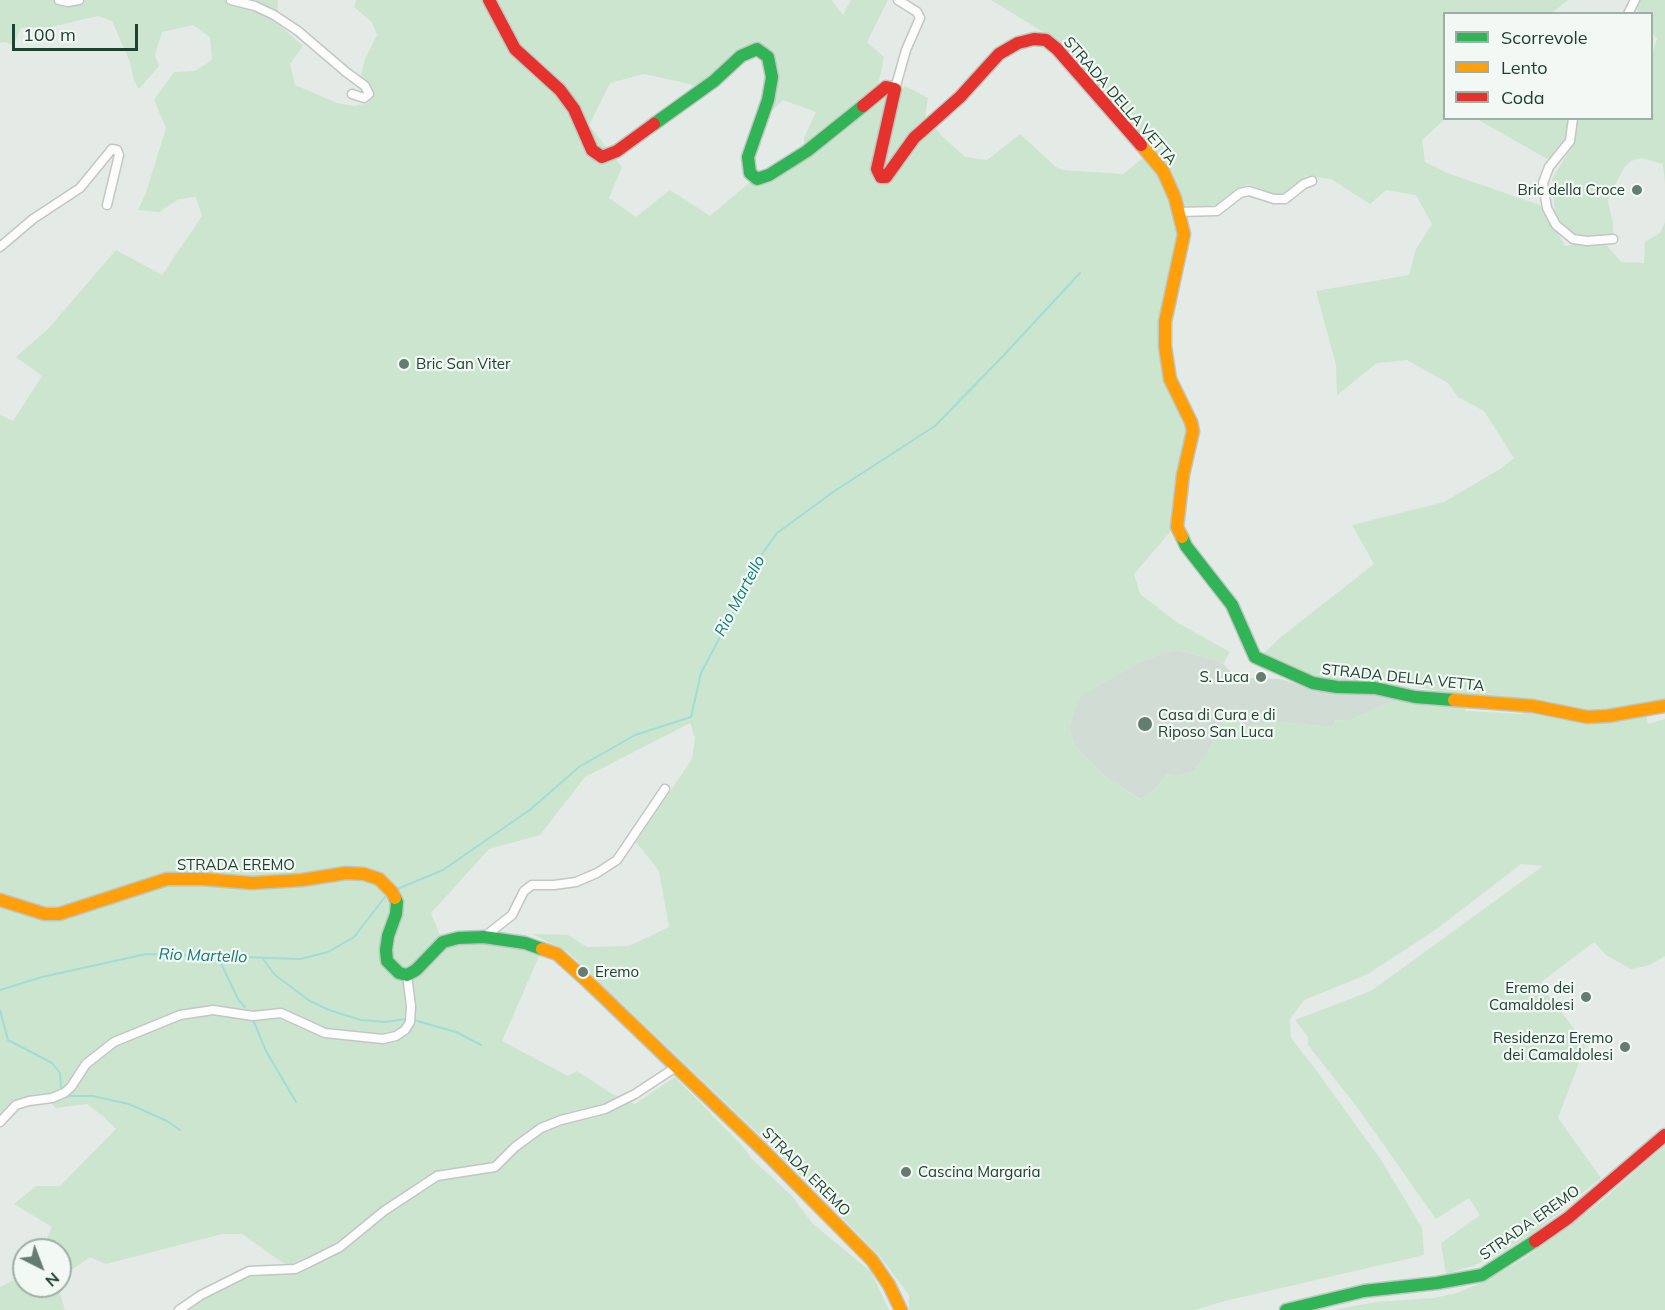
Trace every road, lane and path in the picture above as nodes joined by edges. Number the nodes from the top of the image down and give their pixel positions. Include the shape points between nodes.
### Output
1 (59, 0) edge
2 (79, 0) edge
3 (231, 0) edge
4 (489, 0) edge
5 (898, 0) edge
6 (895, 88) junction
7 (352, 94) dead end
8 (1573, 120) edge
9 (1312, 181) dead end
10 (107, 205) dead end
11 (1178, 212) junction
12 (1613, 239) dead end
13 (0, 247) edge
14 (1665, 706) edge
15 (665, 789) dead end
16 (0, 900) edge
17 (484, 937) junction
18 (407, 975) junction
19 (676, 1067) junction
20 (0, 1122) edge
21 (1665, 1135) edge
22 (179, 1310) edge
23 (900, 1310) edge
24 (1286, 1310) edge

1 - 2 street
3 - 7 street via 264,11 298,31 365,86 369,94 364,98
4 - 6 street via 515,49 560,90 574,109 592,150 602,157 617,151 714,81 741,56 757,49 768,57 772,77 748,157 750,173 757,179 807,151 886,87
5 - 6 street, STRADA DELLA VETTA via 920,18
6 - 11 street, STRADA DELLA VETTA via 877,165 881,177 891,172 914,138 960,97 999,54 1018,43 1046,40 1163,171
8 - 12 street via 1570,141 1553,160 1545,177 1547,208 1556,225 1573,239
9 - 11 street via 1285,199 1249,191 1240,193 1217,211
10 - 13 street via 119,155 112,149 80,188
11 - 14 street, STRADA DELLA VETTA via 1184,237 1164,336 1168,373 1193,431 1177,526 1186,546 1232,605 1255,657 1313,683 1375,688 1415,697 1533,706 1587,717
15 - 17 street via 618,860 576,882 532,885 524,891 512,915
16 - 18 street, STRADA EREMO via 45,914 59,914 167,879 252,883 364,874 379,879 397,903 388,936 387,961
17 - 18 street, STRADA EREMO via 443,942
17 - 19 street, STRADA EREMO via 525,943 556,954
18 - 20 street via 410,1022 396,1036 383,1039 325,1034 281,1013 253,1016 213,1010 180,1015 114,1042 86,1064 64,1093 16,1105
19 - 22 street via 606,1109 541,1128 495,1167 437,1176 384,1211 340,1247 296,1269 249,1271
19 - 23 street, STRADA EREMO via 872,1260
21 - 24 street, STRADA EREMO via 1568,1218 1482,1275 1364,1291

